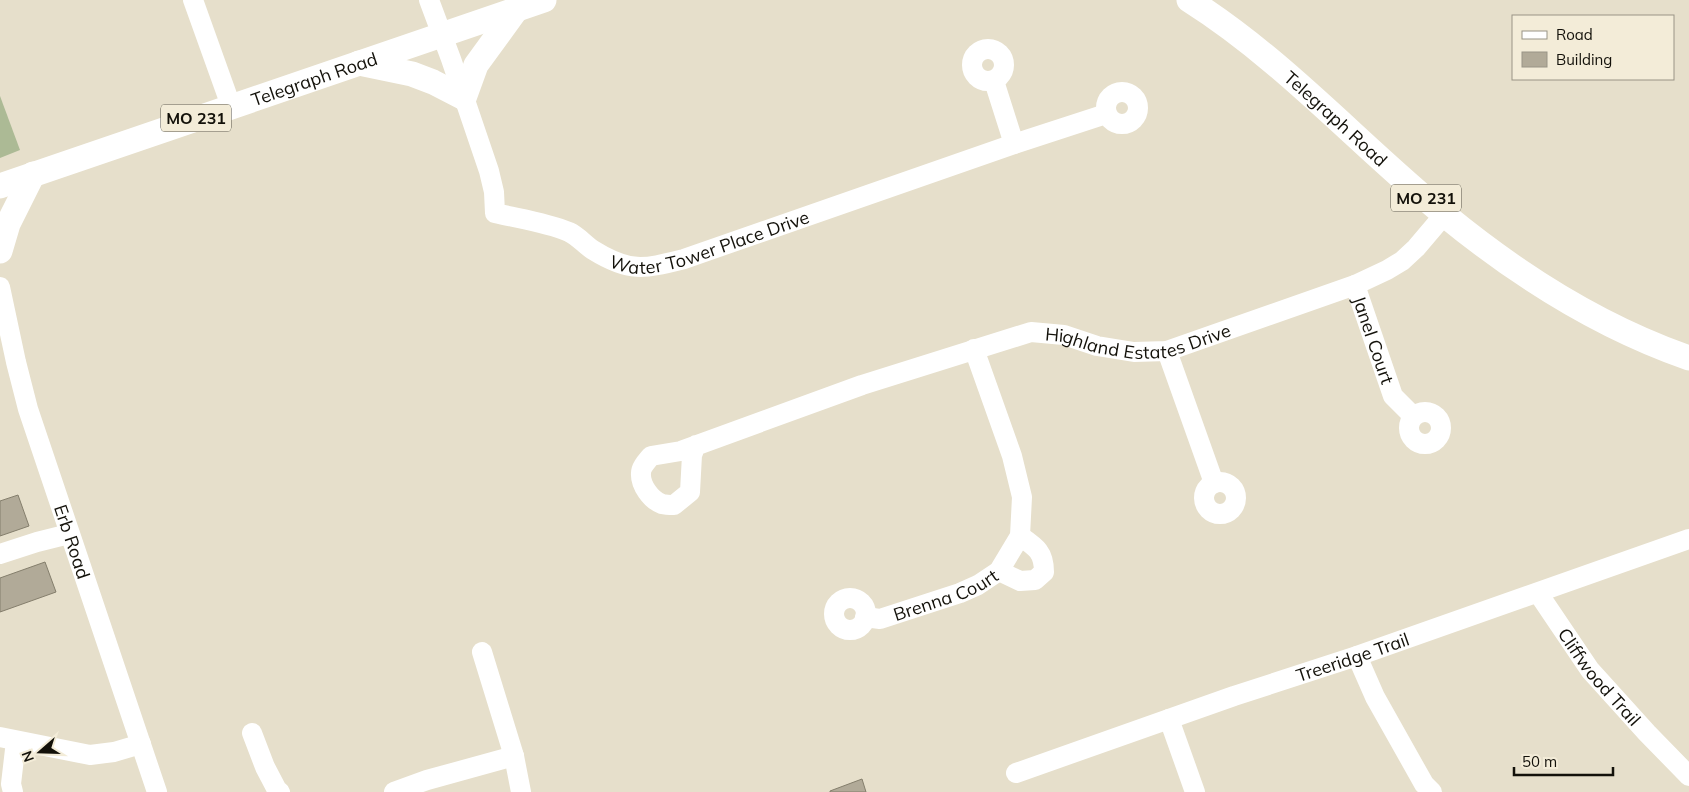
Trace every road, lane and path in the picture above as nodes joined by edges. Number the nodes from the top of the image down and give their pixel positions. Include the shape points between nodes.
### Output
1 (193, 0) edge
2 (429, 0) edge
3 (544, 0) edge
4 (1189, 0) edge
5 (516, 10) junction
6 (442, 34) junction
7 (359, 63) junction
8 (994, 81) dead end
9 (464, 98) junction
10 (231, 106) junction
11 (1106, 114) dead end
12 (1014, 144) junction
13 (33, 174) junction
14 (0, 186) edge
15 (1444, 215) junction
16 (0, 251) edge
17 (1354, 284) junction
18 (0, 288) edge
19 (974, 349) junction
20 (1167, 351) junction
21 (1689, 358) edge
22 (1414, 416) dead end
23 (696, 446) dead end
24 (1214, 483) dead end
25 (69, 534) junction
26 (1020, 536) junction
27 (1689, 539) edge
28 (0, 554) edge
29 (999, 571) junction
30 (1538, 594) junction
31 (866, 617) dead end
32 (482, 652) dead end
33 (1357, 656) junction
34 (1169, 719) junction
35 (252, 732) dead end
36 (8, 739) edge
37 (141, 744) junction
38 (514, 756) junction
39 (1016, 773) dead end
40 (1689, 776) edge
41 (277, 791) edge
42 (13, 792) edge
43 (157, 792) edge
44 (394, 792) edge
45 (521, 792) edge
46 (1194, 792) edge
47 (1432, 792) edge

1 - 10 street
2 - 6 street, Water Tower Place Drive
3 - 5 main road, Telegraph Road / MO 231
4 - 15 main road, Telegraph Road / MO 231 via 1246,39
5 - 6 main road, Telegraph Road / MO 231
5 - 9 main road via 476,65
6 - 7 main road, Telegraph Road / MO 231
6 - 9 street, Water Tower Place Drive
7 - 9 main road via 412,74
7 - 10 main road, Telegraph Road / MO 231
8 - 12 street
9 - 12 street, Water Tower Place Drive via 489,171 495,213 542,222 571,233 614,262 632,267 656,266 684,259
10 - 13 main road, Telegraph Road / MO 231
11 - 12 street, Water Tower Place Drive
13 - 14 main road, Telegraph Road / MO 231
13 - 16 main road via 8,224
15 - 17 street, Highland Estates Drive via 1402,261
15 - 21 main road, Telegraph Road / MO 231 via 1537,283 1576,306
17 - 20 street, Highland Estates Drive
17 - 22 street, Janel Court via 1393,396
18 - 25 street, Erb Road via 28,409
19 - 20 street, Highland Estates Drive via 1031,332 1064,335 1098,346 1134,352
19 - 23 street, Highland Estates Drive via 862,385
19 - 26 street, Brenna Court via 1012,456 1022,496
20 - 24 street
25 - 28 street
25 - 37 street, Erb Road
26 - 29 street, Brenna Court
26 - 29 street via 1037,548 1044,561 1044,572 1035,580 1020,581
27 - 30 street, Treeridge Trail
29 - 31 street, Brenna Court via 960,592 880,619
30 - 33 street, Treeridge Trail
30 - 40 street, Cliffwood Trail via 1590,670
32 - 38 street
33 - 34 street, Treeridge Trail
33 - 47 street via 1374,697 1424,784
34 - 39 street, Treeridge Trail
34 - 46 street
35 - 41 street
36 - 37 street via 90,756
36 - 42 street
37 - 43 street, Erb Road
38 - 44 street
38 - 45 street

